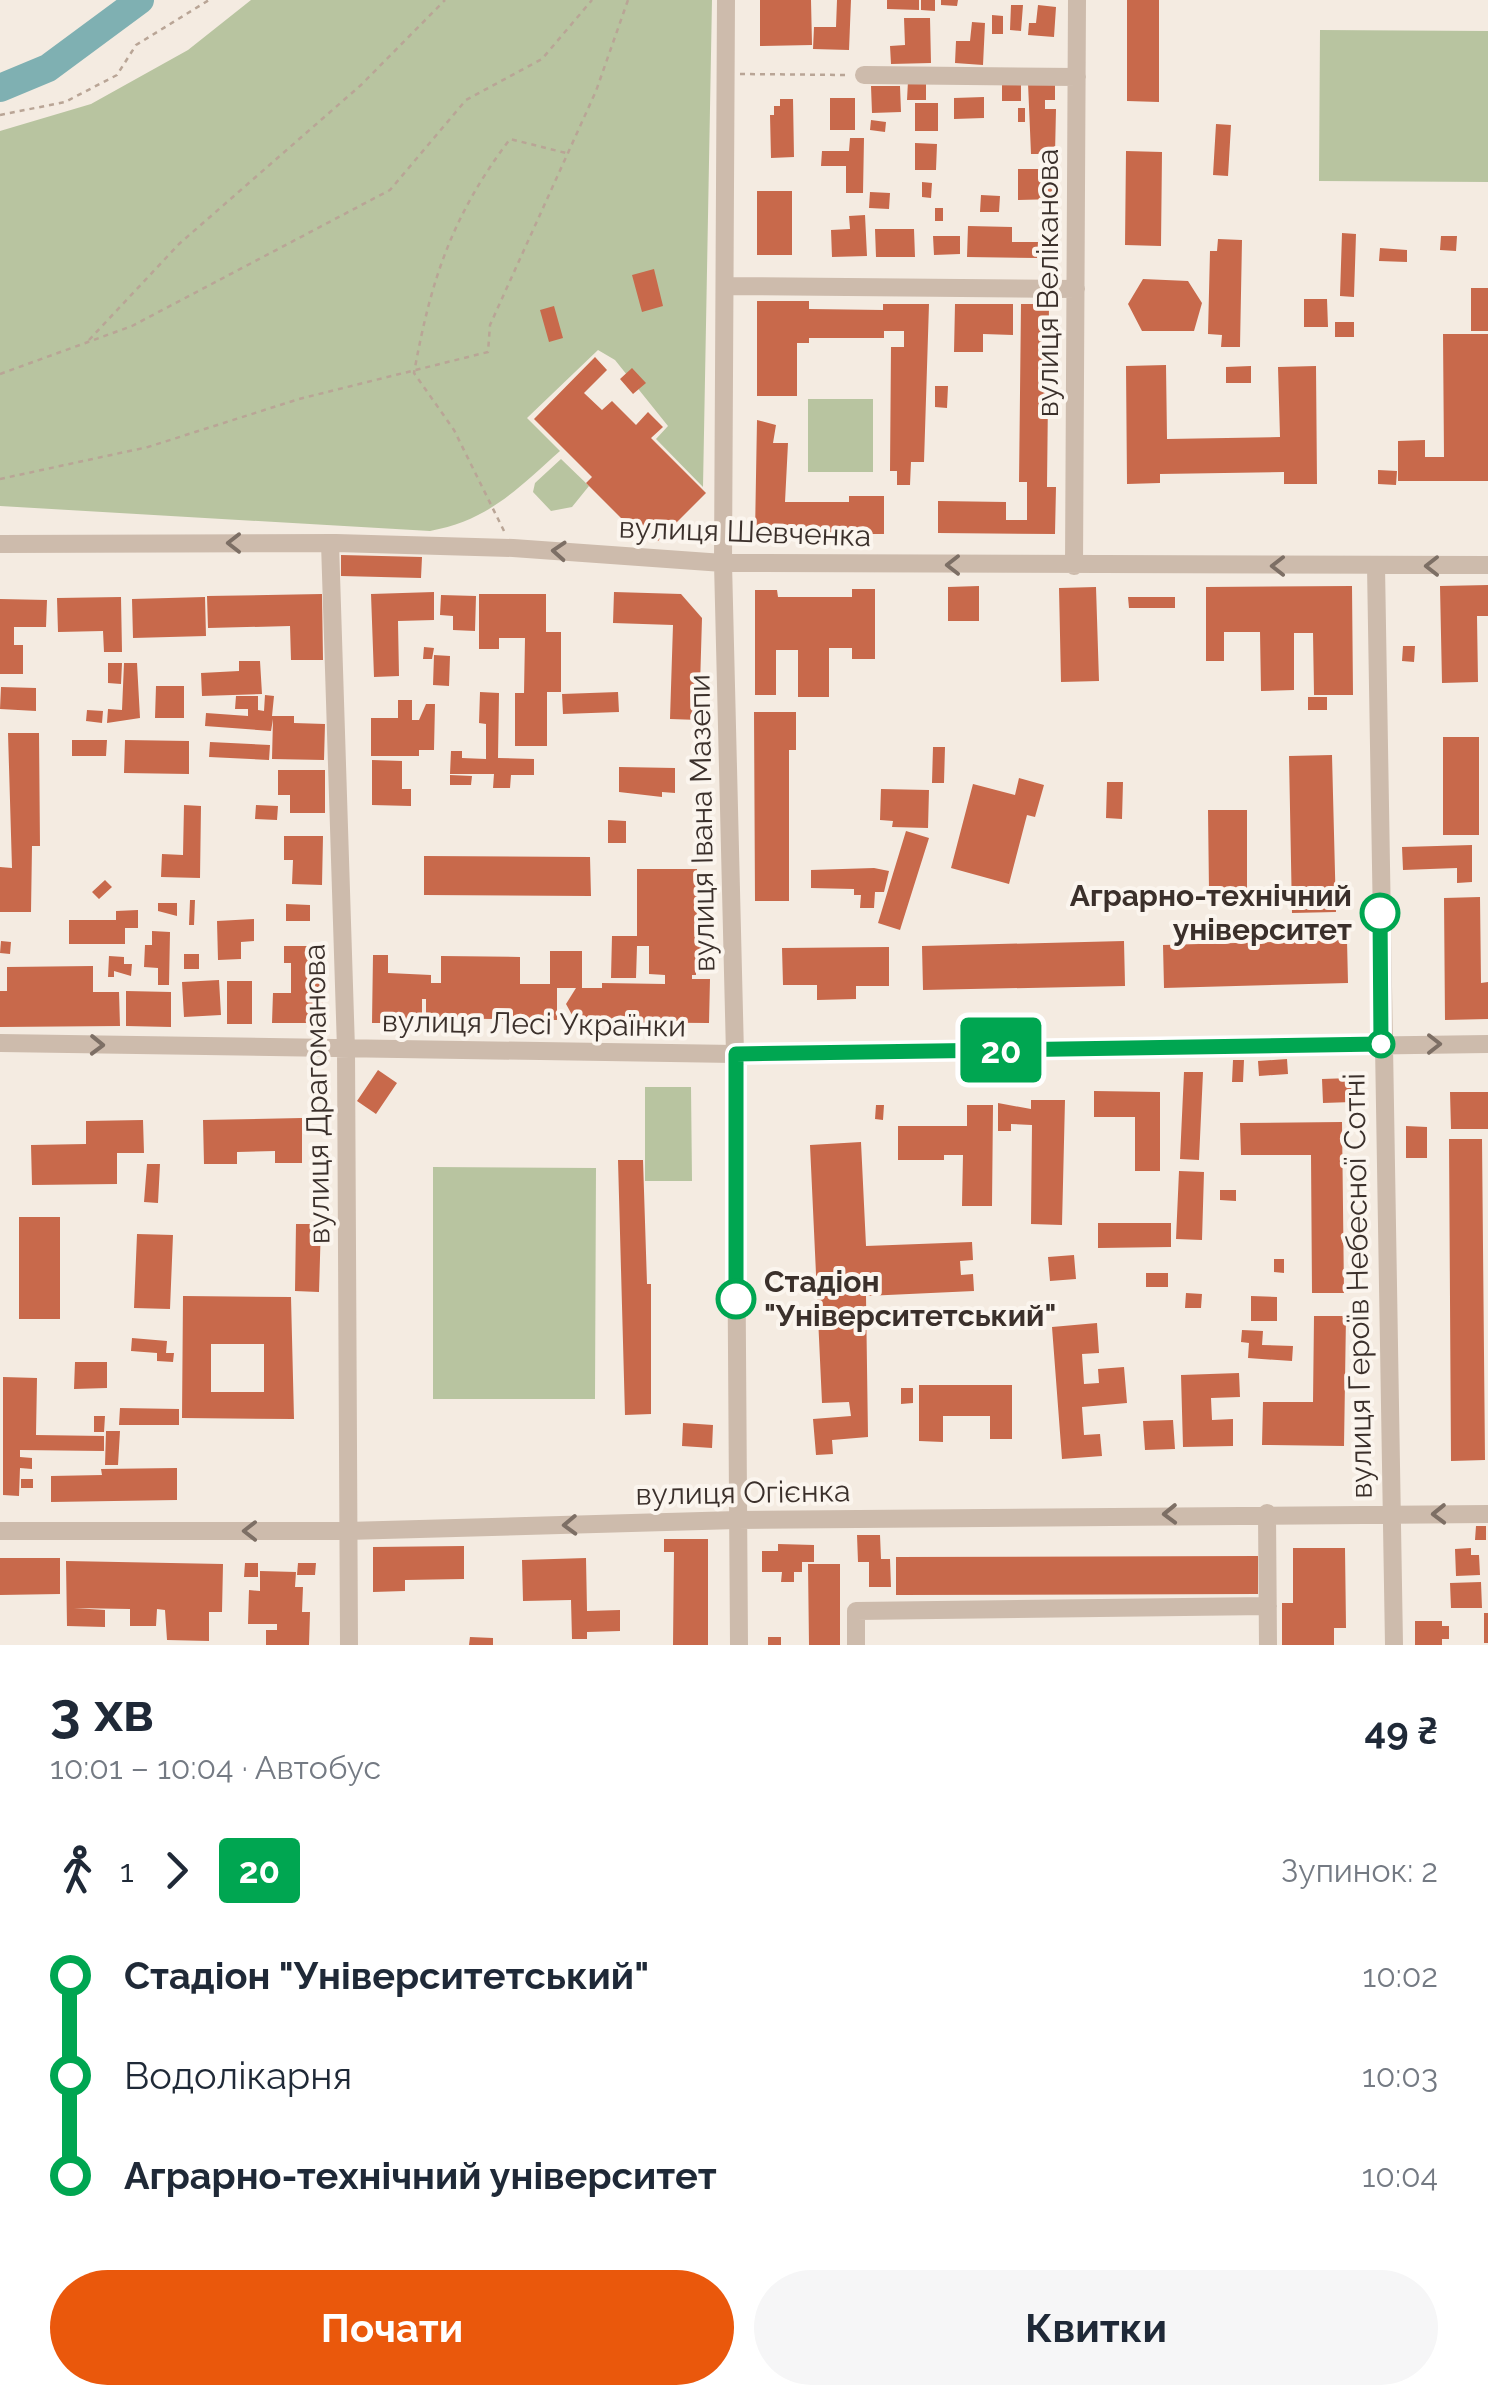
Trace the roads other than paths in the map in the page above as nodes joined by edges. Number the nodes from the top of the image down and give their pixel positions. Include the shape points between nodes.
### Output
1 (726, 0) edge
2 (1077, 0) edge
3 (864, 75) road end
4 (1077, 77) junction
5 (725, 286) junction
6 (1076, 289) junction
7 (330, 543) junction
8 (0, 544) edge
9 (723, 562) junction
10 (1488, 565) edge
11 (1074, 566) junction
12 (1376, 566) junction
13 (0, 1043) edge
14 (1381, 1044) junction
15 (1488, 1044) edge
16 (346, 1049) junction
17 (736, 1054) junction
18 (1268, 1513) junction
19 (1488, 1514) edge
20 (1390, 1515) junction
21 (737, 1520) junction
22 (0, 1531) edge
23 (347, 1531) junction
24 (1268, 1606) junction
25 (349, 1645) edge
26 (738, 1645) edge
27 (856, 1645) edge
28 (1268, 1645) edge
29 (1394, 1645) edge

1 - 5 street, вулиця Івана Мазепи
2 - 4 street, вулиця Веліканова
3 - 4 street
4 - 6 street, вулиця Веліканова
5 - 6 street
5 - 9 street, вулиця Івана Мазепи
6 - 11 street, вулиця Веліканова
7 -> 8 street, вулиця Шевченка
9 -> 7 street, вулиця Шевченка
7 - 16 street, вулиця Драгоманова
11 -> 9 street, вулиця Шевченка
9 - 17 street, вулиця Івана Мазепи
10 -> 12 street, вулиця Шевченка
12 -> 11 street, вулиця Шевченка
12 - 14 street, вулиця Героїв Небесної Сотні
13 -> 16 street, вулиця Лесі Українки
14 -> 15 street, вулиця Лесі Українки
14 - 17 street, вулиця Лесі Українки
14 - 20 street, вулиця Героїв Небесної Сотні
16 - 17 street, вулиця Лесі Українки
16 - 23 street, вулиця Драгоманова
17 - 21 street, вулиця Івана Мазепи
18 - 20 street, вулиця Огієнка
18 -> 21 street, вулиця Огієнка
18 - 24 street
19 -> 20 street, вулиця Огієнка
20 - 29 street, вулиця Героїв Небесної Сотні
21 -> 23 street, вулиця Огієнка
21 - 26 street, вулиця Івана Мазепи
23 -> 22 street, вулиця Огієнка
23 - 25 street, вулиця Драгоманова
24 - 27 street via 856,1611
24 - 28 street

